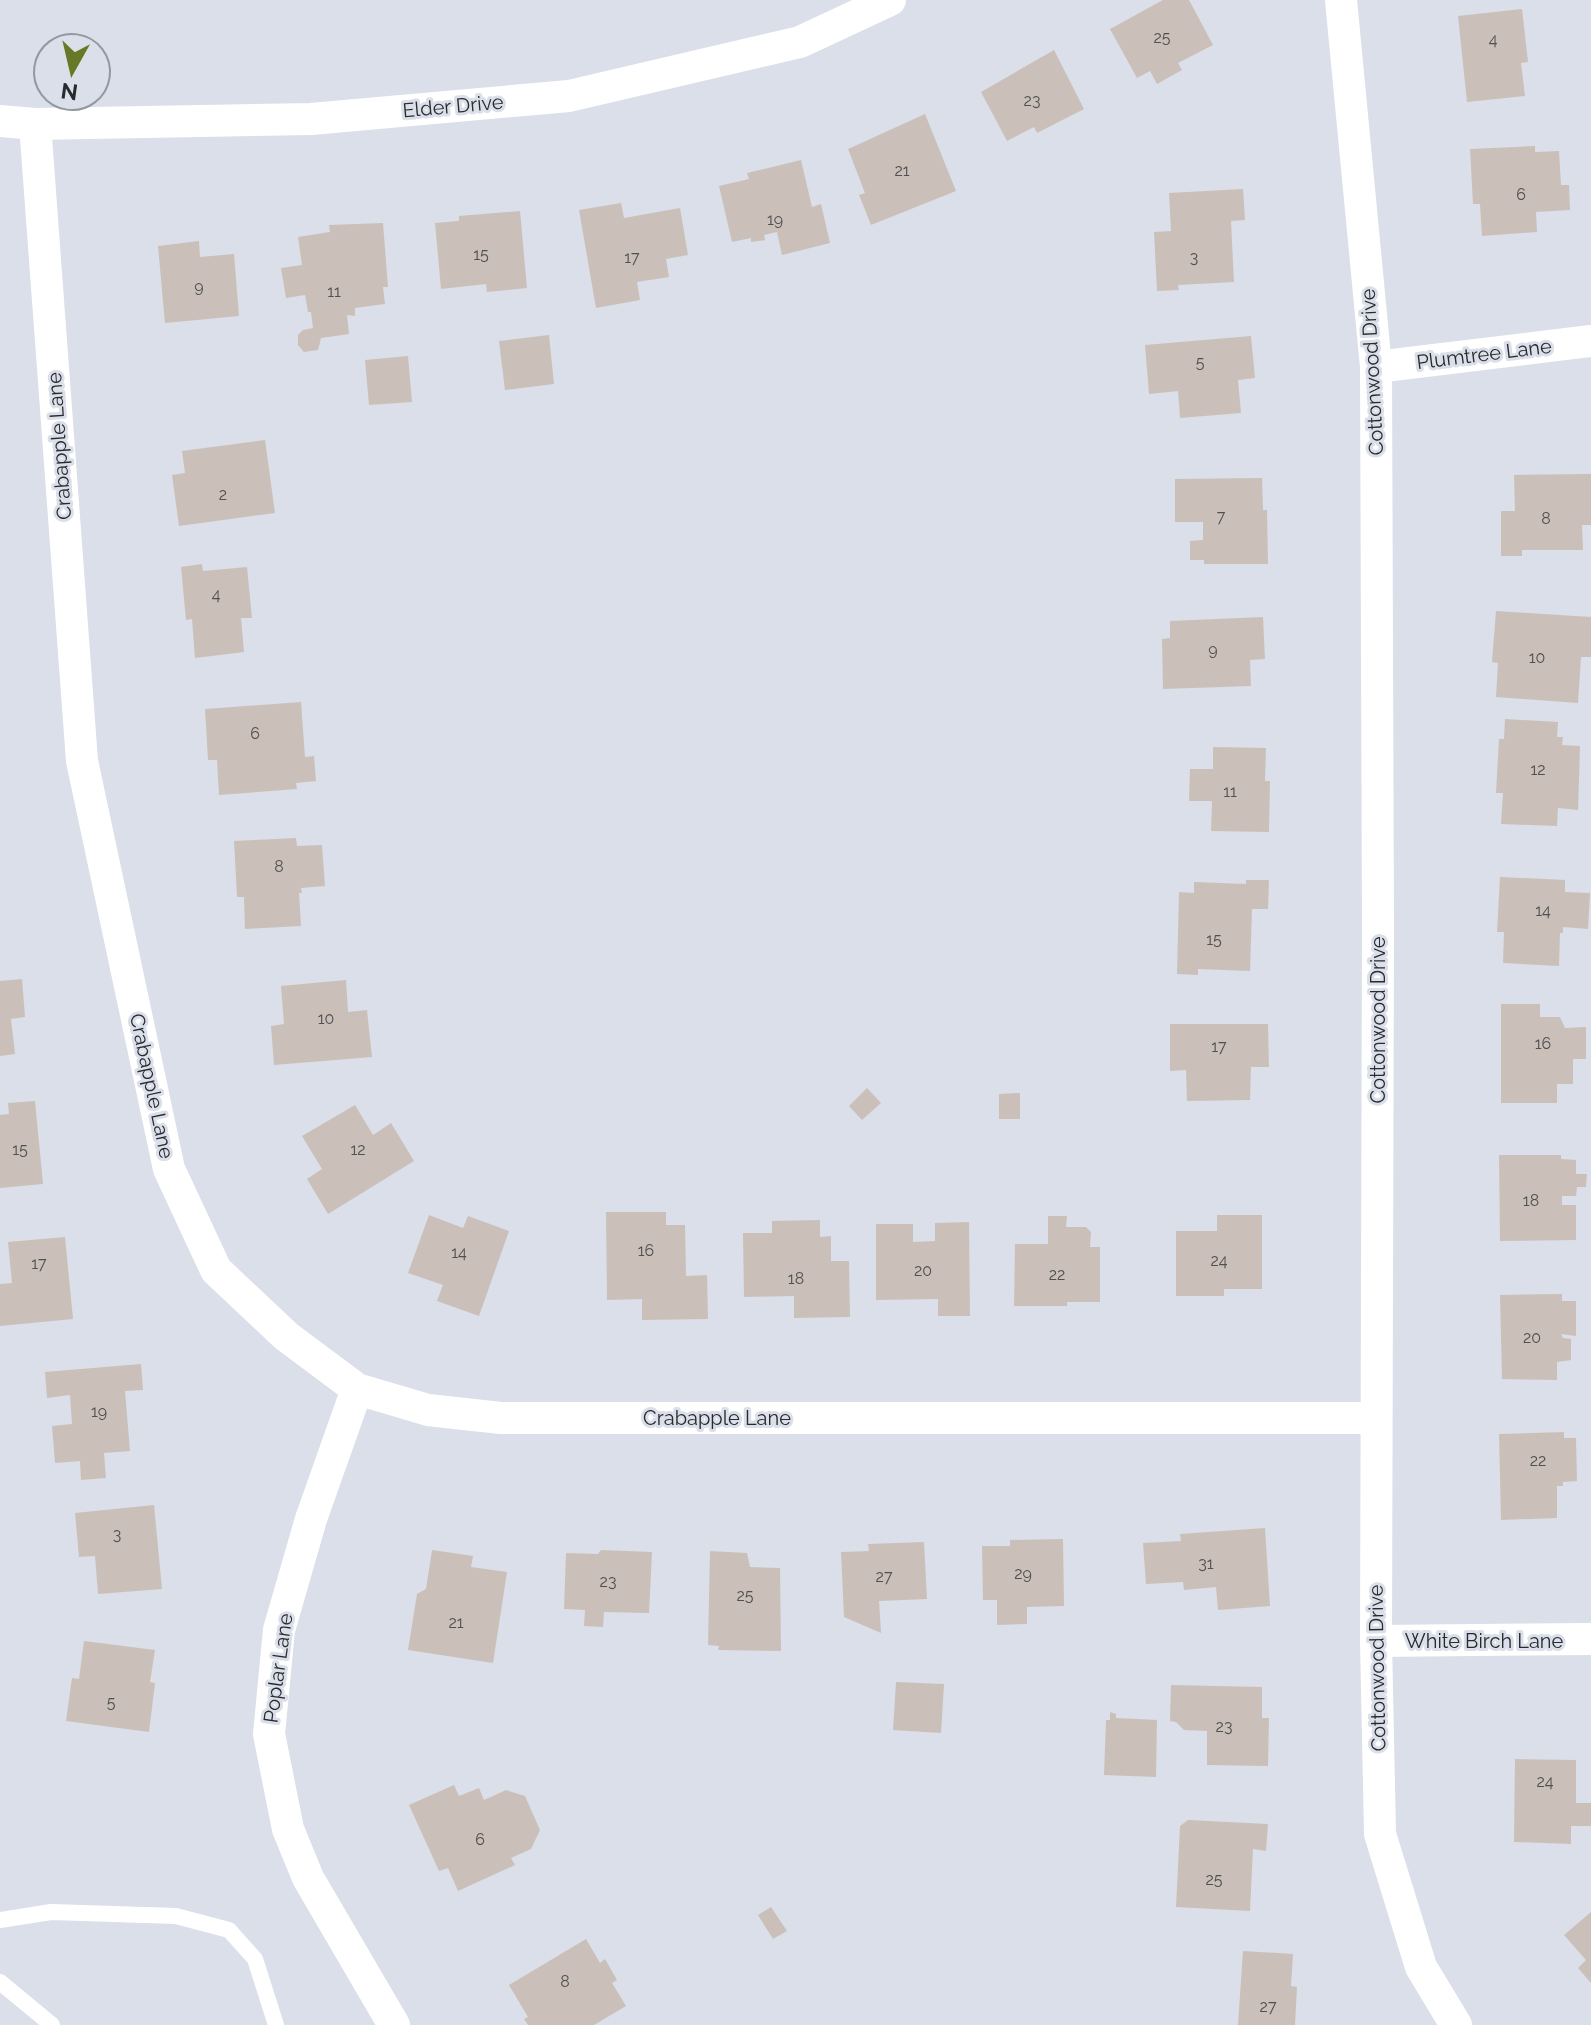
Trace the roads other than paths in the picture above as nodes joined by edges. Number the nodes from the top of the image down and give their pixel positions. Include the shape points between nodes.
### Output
1 (890, 0) edge
2 (1341, 0) edge
3 (0, 121) edge
4 (35, 124) junction
5 (1591, 341) edge
6 (1376, 367) junction
7 (357, 1389) junction
8 (1376, 1418) junction
9 (1591, 1639) edge
10 (1376, 1641) junction
11 (0, 1920) edge
12 (0, 1982) edge
13 (52, 2025) edge
14 (276, 2025) edge
15 (394, 2025) edge
16 (1456, 2025) edge

1 - 4 street, Elder Drive via 800,42 569,96 311,119
2 - 6 street, Cottonwood Drive
3 - 4 street, Elder Drive
4 - 7 street, Crabapple Lane via 82,761 169,1169 216,1270 286,1336
5 - 6 street, Plumtree Lane
6 - 8 street, Cottonwood Drive
7 - 8 street, Crabapple Lane via 428,1410 501,1418
7 - 15 street, Poplar Lane via 279,1630 269,1734 288,1829 303,1866
8 - 10 street, Cottonwood Drive
9 - 10 street, White Birch Lane
10 - 16 street, Cottonwood Drive via 1380,1834 1421,1967
11 - 14 lane via 51,1912 176,1916 229,1930 255,1959
12 - 13 lane

